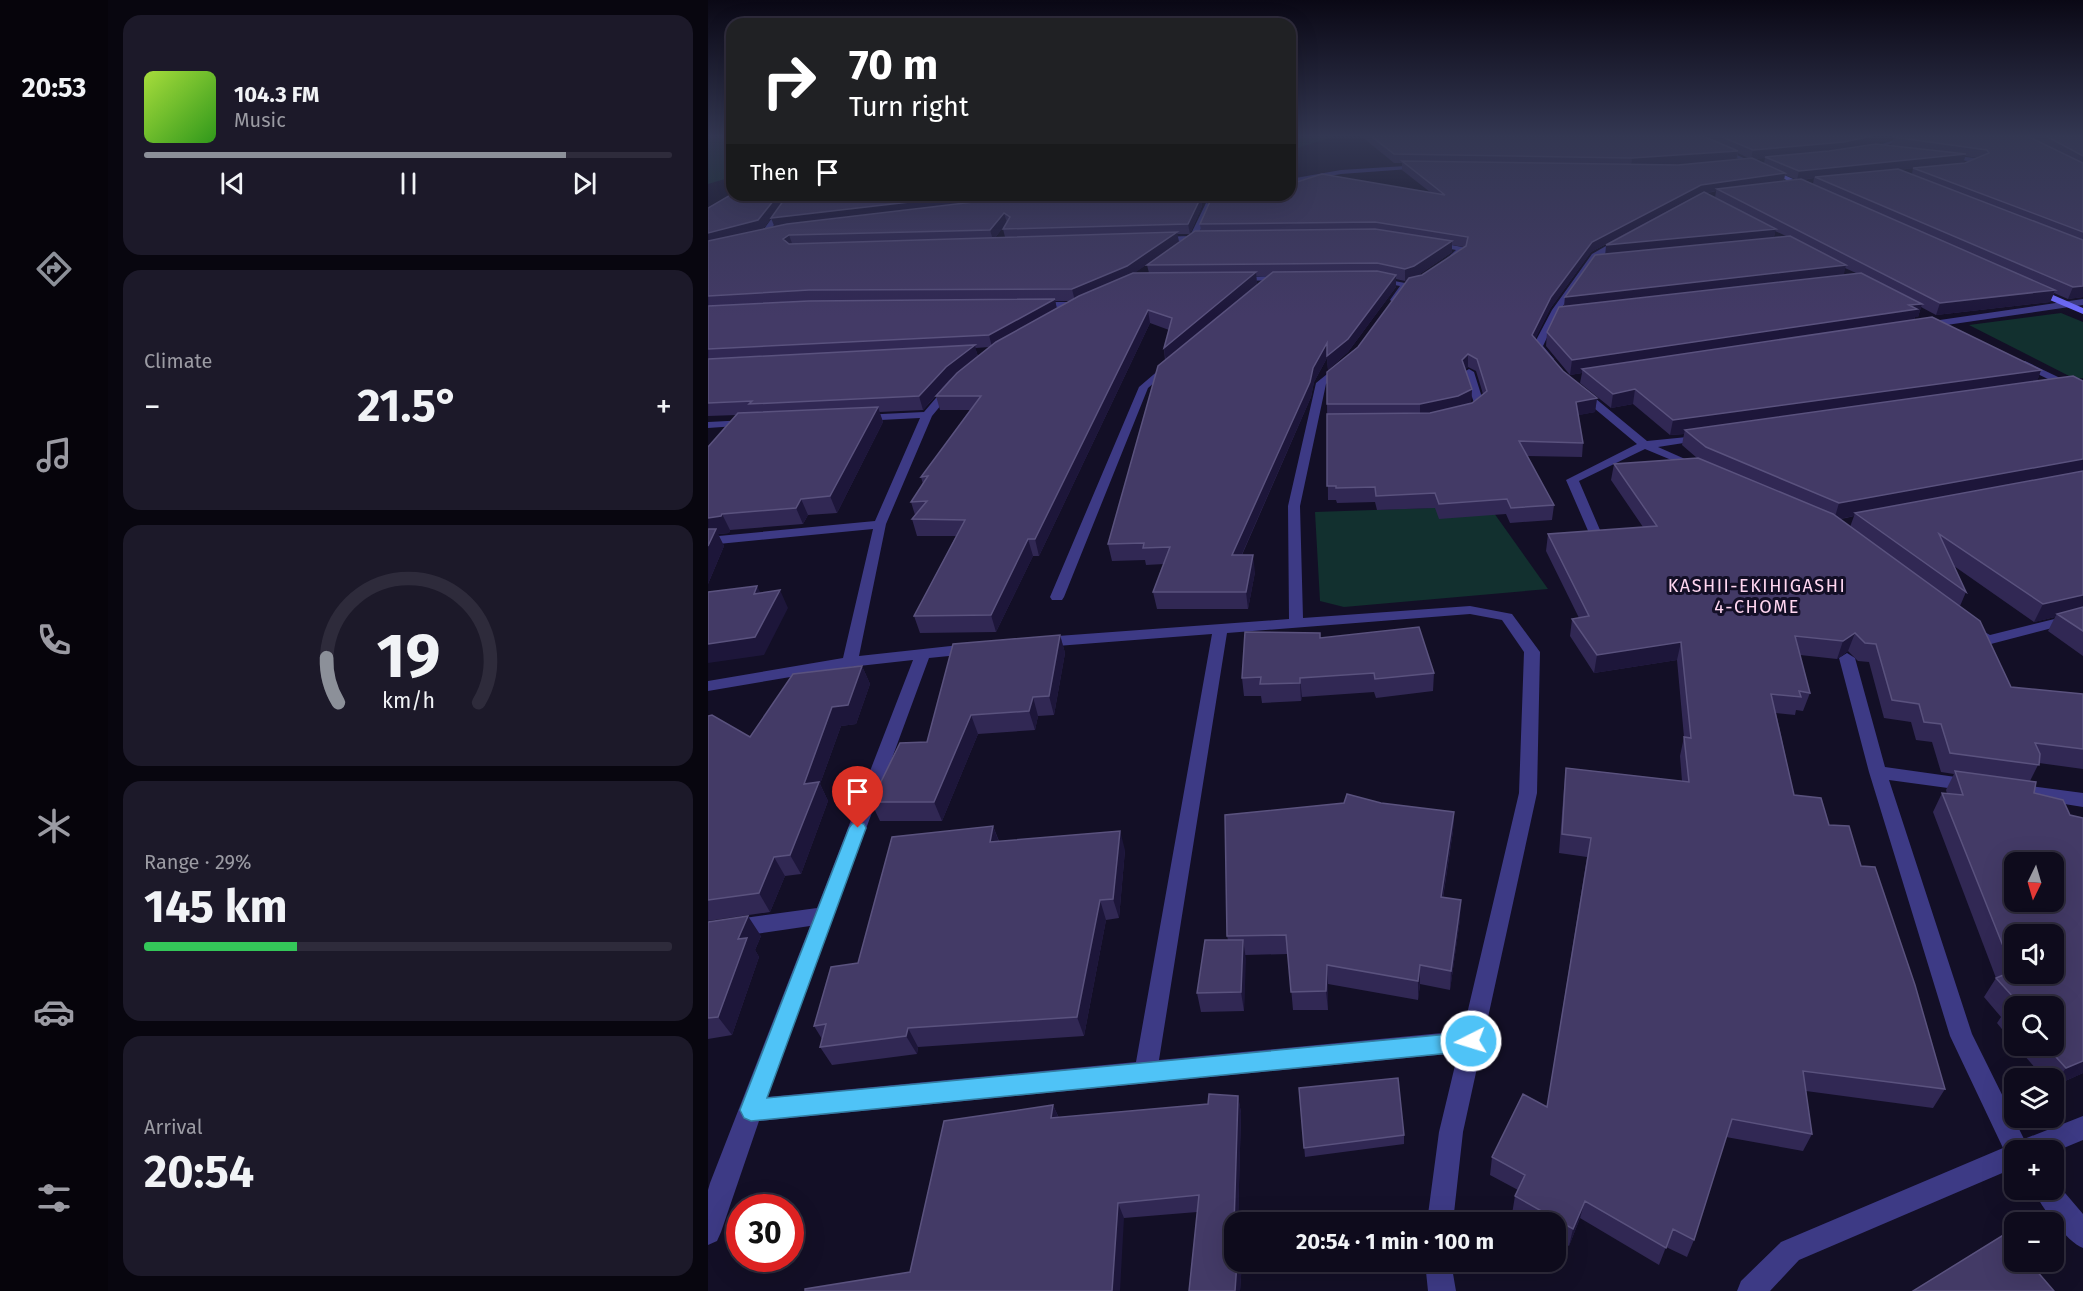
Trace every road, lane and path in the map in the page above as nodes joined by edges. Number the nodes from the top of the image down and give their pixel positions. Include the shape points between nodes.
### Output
1 (1195, 204) edge
2 (784, 205) edge
3 (780, 230) edge
4 (771, 231) junction
5 (762, 233) edge
6 (1634, 235) edge
7 (1194, 238) junction
8 (1214, 238) edge
9 (1147, 239) edge
10 (1426, 242) edge
11 (1178, 250) edge
12 (1602, 261) edge
13 (1590, 263) junction
14 (1444, 264) edge
15 (1273, 278) junction
16 (1296, 278) edge
17 (1226, 279) edge
18 (1365, 279) edge
19 (2023, 285) edge
20 (1256, 293) edge
21 (2083, 302) edge
22 (2065, 304) junction
23 (1020, 305) edge
24 (1386, 311) edge
25 (2083, 311) edge
26 (1920, 312) edge
27 (1565, 315) edge
28 (1057, 316) edge
29 (1553, 316) junction
30 (1941, 323) junction
31 (1917, 326) edge
32 (1962, 333) edge
33 (1353, 356) edge
34 (1178, 358) edge
35 (2015, 359) edge
36 (1552, 363) edge
37 (1469, 372) edge
38 (963, 377) edge
39 (1567, 380) edge
40 (2068, 385) junction
41 (2044, 388) edge
42 (2083, 393) edge
43 (927, 415) junction
44 (1453, 416) edge
45 (846, 418) edge
46 (754, 423) edge
47 (708, 425) edge
48 (1715, 435) edge
49 (1645, 445) junction
50 (1708, 472) edge
51 (880, 524) junction
52 (1594, 530) edge
53 (708, 541) edge
54 (1057, 597) dead end
55 (2083, 616) edge
56 (1958, 618) edge
57 (1296, 622) junction
58 (1220, 628) junction
59 (1029, 642) edge
60 (987, 647) edge
61 (923, 654) junction
62 (1847, 658) edge
63 (850, 662) junction
64 (708, 686) edge
65 (1878, 772) junction
66 (2083, 800) edge
67 (825, 915) junction
68 (708, 932) edge
69 (1471, 1041) junction
70 (1146, 1070) junction
71 (751, 1110) junction
72 (2083, 1128) edge
73 (2012, 1140) edge
74 (2052, 1140) edge
75 (2004, 1160) edge
76 (2055, 1200) edge
77 (1441, 1212) edge
78 (708, 1232) edge
79 (2083, 1235) edge
80 (1439, 1272) edge
81 (1442, 1291) edge
82 (1751, 1291) edge

1 - 7 street via 1212,204
2 - 4 street via 768,229
3 - 4 street
4 - 5 street
6 - 13 street via 1595,256
7 - 8 street
7 - 9 street
7 - 11 street
10 - 14 street via 1462,249
12 - 13 street
13 - 29 street
15 - 16 street
15 - 17 street
15 - 20 street
18 - 24 street via 1408,284
19 - 22 street
21 - 22 street
22 - 25 street
22 - 30 street
23 - 28 street via 1082,303
26 - 30 street
27 - 29 street
29 - 36 street via 1538,346
30 - 31 street
30 - 32 street
33 - 57 street via 1321,383 1317,422 1294,506
34 - 54 street via 1144,387
35 - 40 street
37 - 44 street via 1479,404 1463,415
38 - 43 street
39 - 49 street
40 - 41 street
40 - 42 street
43 - 45 street
43 - 51 street
46 - 47 street
48 - 49 street
49 - 50 street
49 - 52 street via 1572,480
51 - 53 street
51 - 63 street
55 - 56 street via 1987,640
57 - 58 street
57 - 69 street via 1470,610 1507,617 1532,651 1528,793
58 - 59 street
58 - 70 street
60 - 61 street
61 - 63 street
61 - 67 street
62 - 65 street
63 - 64 street
65 - 66 street
65 - 73 street via 1961,1036
67 - 68 street
67 - 71 street
69 - 70 street
69 - 77 street via 1451,1132
70 - 71 street
71 - 78 street
72 - 74 street
75 - 82 street via 1790,1251
76 - 79 street
80 - 81 street

